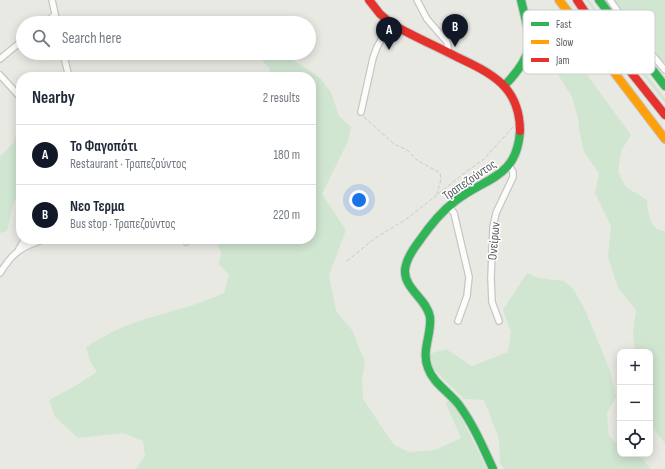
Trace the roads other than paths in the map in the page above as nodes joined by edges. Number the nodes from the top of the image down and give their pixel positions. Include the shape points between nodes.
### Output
1 (52, 0) edge
2 (369, 0) edge
3 (417, 0) edge
4 (521, 0) edge
5 (559, 0) edge
6 (577, 0) edge
7 (599, 0) edge
8 (610, 0) edge
9 (523, 10) edge
10 (567, 10) edge
11 (584, 10) edge
12 (607, 10) edge
13 (617, 10) edge
14 (55, 15) edge
15 (390, 24) junction
16 (16, 46) edge
17 (447, 52) junction
18 (655, 58) edge
19 (0, 59) edge
20 (65, 60) edge
21 (523, 66) edge
22 (665, 70) edge
23 (68, 72) edge
24 (655, 73) edge
25 (615, 74) edge
26 (632, 74) edge
27 (0, 75) edge
28 (504, 86) junction
29 (665, 86) edge
30 (16, 93) edge
31 (361, 112) road end
32 (665, 115) edge
33 (665, 139) edge
34 (509, 165) junction
35 (448, 207) junction
36 (22, 244) edge
37 (31, 244) edge
38 (18, 250) junction
39 (0, 273) edge
40 (458, 321) dead end
41 (498, 321) dead end
42 (493, 469) edge

1 - 14 street
2 - 15 main road, Τραπεζούντος via 377,13
3 - 17 street via 427,19 447,42
4 - 9 main road
5 - 10 main road
6 - 11 main road
7 - 12 main road
8 - 13 street
15 - 17 main road, Τραπεζούντος
15 - 31 street via 373,58
16 - 19 street
17 - 28 main road, Τραπεζούντος via 484,69
18 - 22 street
20 - 23 street
21 - 28 main road
24 - 29 main road
25 - 33 main road
26 - 32 main road
27 - 30 street
28 - 34 main road, Τραπεζούντος via 513,98 520,121 520,140
34 - 35 main road, Τραπεζούντος via 501,174
34 - 41 street, Ονείρων via 513,177 496,213 492,241 492,302
35 - 40 street via 454,213 469,278 468,296
35 - 42 main road, Τραπεζούντος via 413,249 406,261 405,275 408,283 426,306 429,315 425,358 428,370 459,404
36 - 38 street
37 - 38 street
38 - 39 street

